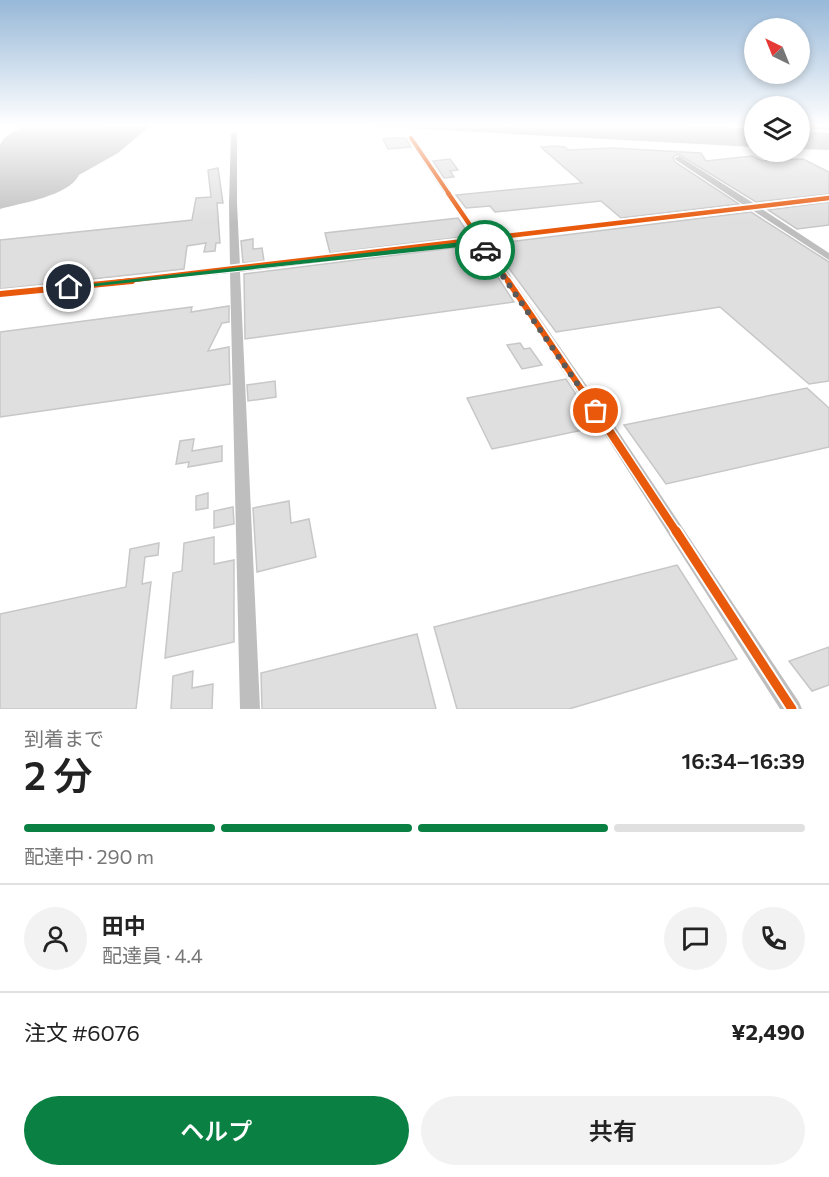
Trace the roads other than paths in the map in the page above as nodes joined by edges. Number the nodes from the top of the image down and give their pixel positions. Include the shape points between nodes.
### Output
1 (233, 157) edge
2 (424, 157) edge
3 (679, 158) dead end
4 (829, 198) edge
5 (755, 208) junction
6 (480, 242) junction
7 (829, 256) edge
8 (236, 270) junction
9 (0, 294) edge
10 (250, 709) edge
11 (792, 709) edge

1 - 8 street
2 - 6 street
3 - 5 street
4 - 5 street
5 - 6 street
5 - 7 street
6 - 8 street
6 - 11 street via 609,429
8 - 9 street
8 - 10 street

